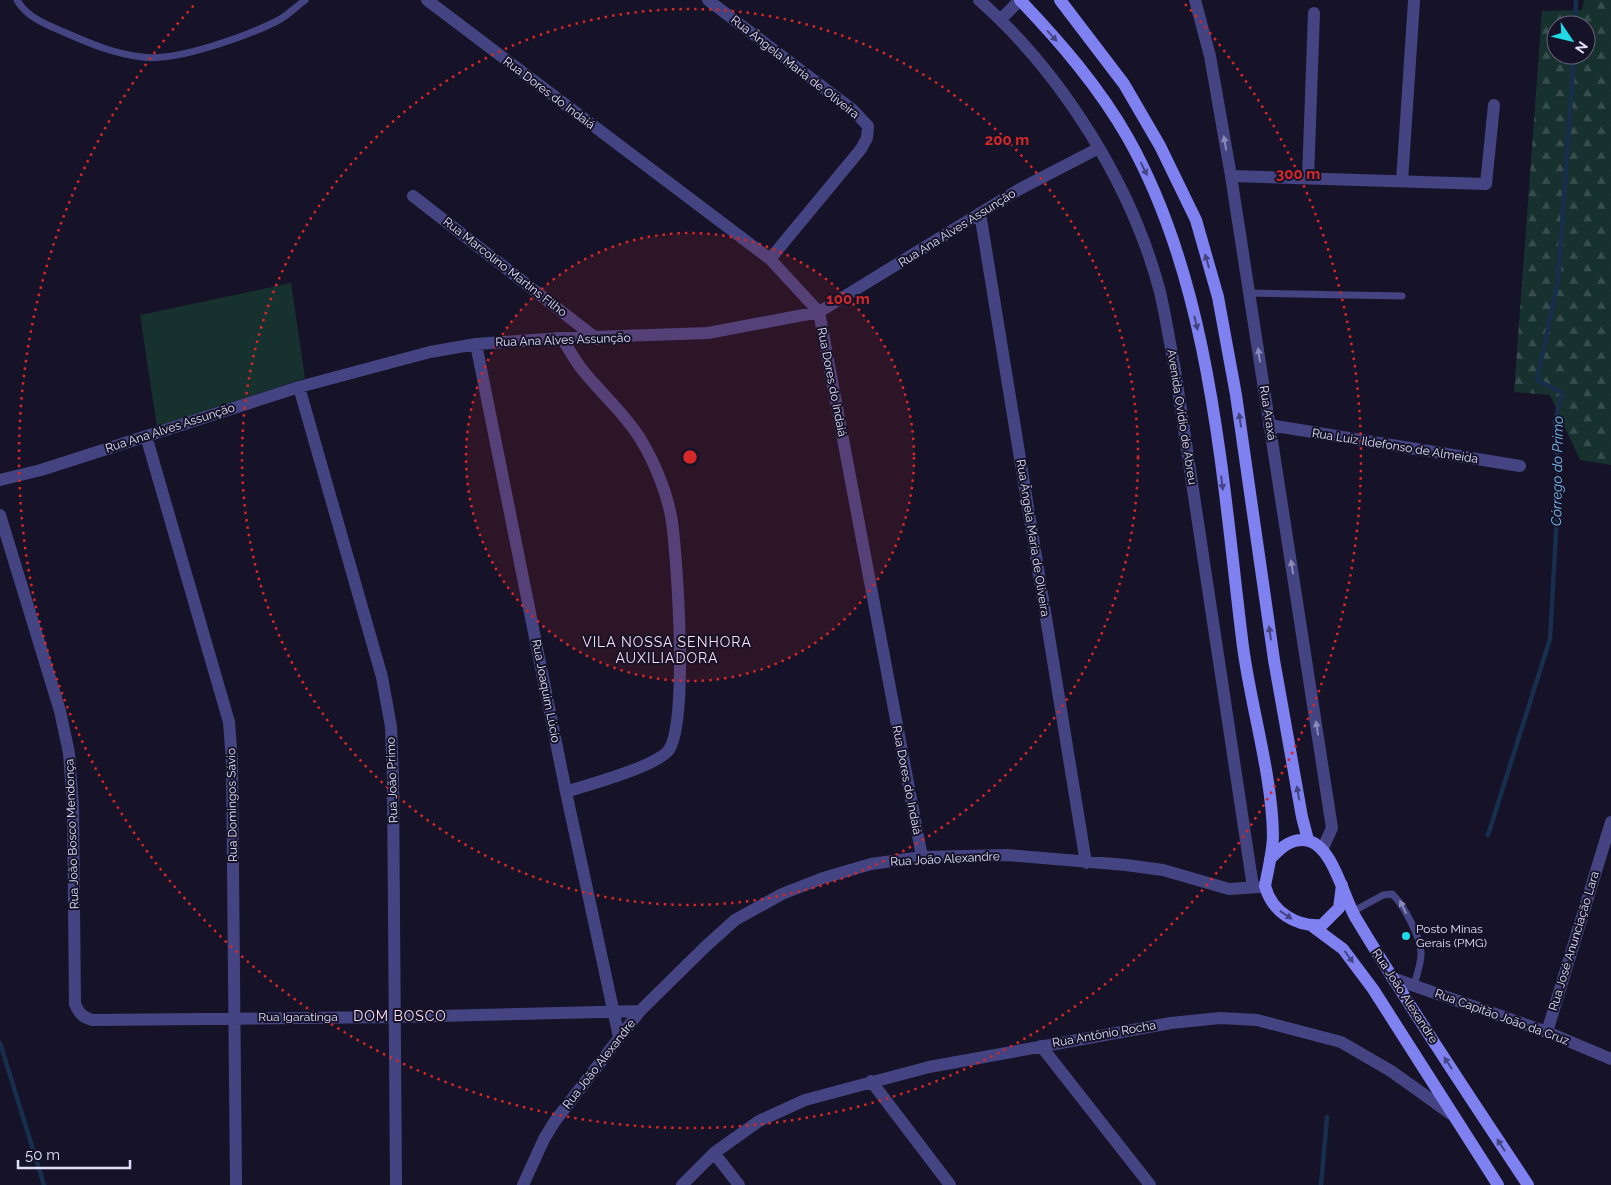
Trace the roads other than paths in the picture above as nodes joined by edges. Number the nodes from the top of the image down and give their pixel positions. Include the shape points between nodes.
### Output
1 (17, 0) edge
2 (305, 0) edge
3 (426, 0) edge
4 (708, 0) edge
5 (979, 0) edge
6 (1020, 0) edge
7 (1060, 0) edge
8 (1195, 0) edge
9 (1414, 1) edge
10 (1314, 13) dead end
11 (1001, 19) junction
12 (1494, 105) dead end
13 (1099, 148) junction
14 (1231, 176) junction
15 (1308, 178) junction
16 (1402, 181) junction
17 (414, 196) dead end
18 (980, 213) junction
19 (770, 259) junction
20 (1250, 293) junction
21 (1402, 296) dead end
22 (819, 312) junction
23 (562, 338) junction
24 (597, 339) junction
25 (476, 344) junction
26 (299, 387) junction
27 (1269, 425) junction
28 (146, 436) junction
29 (1520, 466) dead end
30 (0, 480) edge
31 (0, 515) edge
32 (566, 792) junction
33 (1611, 822) edge
34 (1308, 840) junction
35 (1322, 850) junction
36 (922, 858) junction
37 (1270, 859) junction
38 (1086, 863) junction
39 (1342, 885) junction
40 (1259, 887) junction
41 (1352, 912) junction
42 (1312, 926) junction
43 (1392, 978) junction
44 (1414, 986) junction
45 (640, 1011) junction
46 (78, 1012) joint
47 (614, 1012) junction
48 (236, 1017) junction
49 (396, 1017) junction
50 (1547, 1032) junction
51 (620, 1037) junction
52 (1041, 1046) junction
53 (1611, 1059) edge
54 (871, 1081) junction
55 (1451, 1114) junction
56 (714, 1153) junction
57 (236, 1185) edge
58 (396, 1185) edge
59 (524, 1185) edge
60 (682, 1185) edge
61 (740, 1185) edge
62 (950, 1185) edge
63 (1150, 1185) edge
64 (1498, 1185) edge
65 (1528, 1185) edge

1 - 2 lane via 39,22 108,51 144,58 181,55 214,44 278,20
3 - 19 street, Rua Dores do Indaiá
4 - 19 street, Rua Ângela Maria de Oliveira via 853,110 868,126 861,149
5 - 11 street, Avenida Ovídio de Abreu
6 - 11 street
6 -> 37 main road via 1094,85 1127,136 1163,210 1186,280 1202,346 1246,664 1269,794 1273,835
34 -> 7 main road via 1274,660 1236,395 1218,297 1196,220 1160,146 1124,84
14 -> 8 street, Rua Araxá via 1210,56
9 - 16 street
10 - 15 street
11 - 13 street, Avenida Ovídio de Abreu via 1074,107
12 - 16 street via 1486,184
13 - 18 street, Rua Ana Alves Assunção
13 - 40 street, Avenida Ovídio de Abreu via 1137,225 1159,292 1175,370
14 - 15 street
14 - 20 street, Rua Araxá
15 - 16 street
17 - 24 street, Rua Marcolino Martins Filho
18 - 22 street, Rua Ana Alves Assunção
18 - 38 street, Rua Ângela Maria de Oliveira
19 - 22 street, Rua Dores do Indaiá
20 - 21 lane
27 -> 20 street, Rua Araxá
22 - 24 street, Rua Ana Alves Assunção via 708,334
22 - 36 street, Rua Dores do Indaiá
23 - 24 street, Rua Ana Alves Assunção
23 - 25 street, Rua Ana Alves Assunção
23 - 32 street via 584,372 641,440 658,477 672,529 677,581 679,703 673,744 662,755 638,767
25 - 26 street, Rua Ana Alves Assunção via 430,352
25 - 32 street, Rua Joaquim Lúcio
26 - 28 street, Rua Ana Alves Assunção
26 - 49 street, Rua João Primo via 382,677 391,727
27 - 29 street, Rua Luiz Ildefonso de Almeida
35 -> 27 street, Rua Araxá via 1332,828
28 - 30 street, Rua Ana Alves Assunção
28 - 48 street, Rua Domingos Sávio via 229,722
31 - 46 street, Rua João Bosco Mendonça via 60,711 69,753
32 - 47 street, Rua Joaquim Lúcio
33 - 50 street, Rua José Anunciação Lara
34 - 35 main road, Rua João Alexandre
34 - 37 main road via 1287,842
35 - 39 main road, Rua João Alexandre
36 - 38 street, Rua João Alexandre via 1007,855
36 - 45 street, Rua João Alexandre via 871,864 782,894 735,920
37 - 40 main road
38 - 40 street, Rua João Alexandre via 1163,870 1229,888
39 - 41 main road, Rua João Alexandre
39 - 42 main road via 1339,908 1322,925
40 -> 42 main road, Rua João Alexandre via 1280,912 1299,924
41 - 43 main road, Rua João Alexandre
44 -> 41 lane via 1421,945 1399,900 1392,894 1383,895
42 -> 55 main road, Rua João Alexandre via 1343,949 1373,989
43 - 44 street, Rua Capitão João da Cruz
65 -> 43 main road, Rua João Alexandre
44 - 50 street, Rua Capitão João da Cruz
45 - 47 street, Rua Igaratinga
45 - 51 street, Rua João Alexandre
46 - 48 street, Rua Igaratinga via 92,1020
47 - 49 street, Rua Igaratinga
47 - 51 street, Rua Joaquim Lúcio
48 - 49 street, Rua Igaratinga
48 - 57 street, Rua Domingos Sávio
49 - 58 street, Rua João Primo
50 - 53 street, Rua Capitão João da Cruz
51 - 59 street, Rua João Alexandre via 547,1133
52 - 54 street, Rua Antônio Rocha via 929,1066
52 - 55 street, Rua Antônio Rocha via 1171,1023 1220,1018 1256,1020 1341,1042 1390,1071
52 - 63 street
54 - 56 street, Rua Antônio Rocha via 805,1100 759,1121
54 - 62 street
55 - 64 main road, Rua Antônio Rocha
56 - 60 street, Rua Antônio Rocha
56 - 61 street

